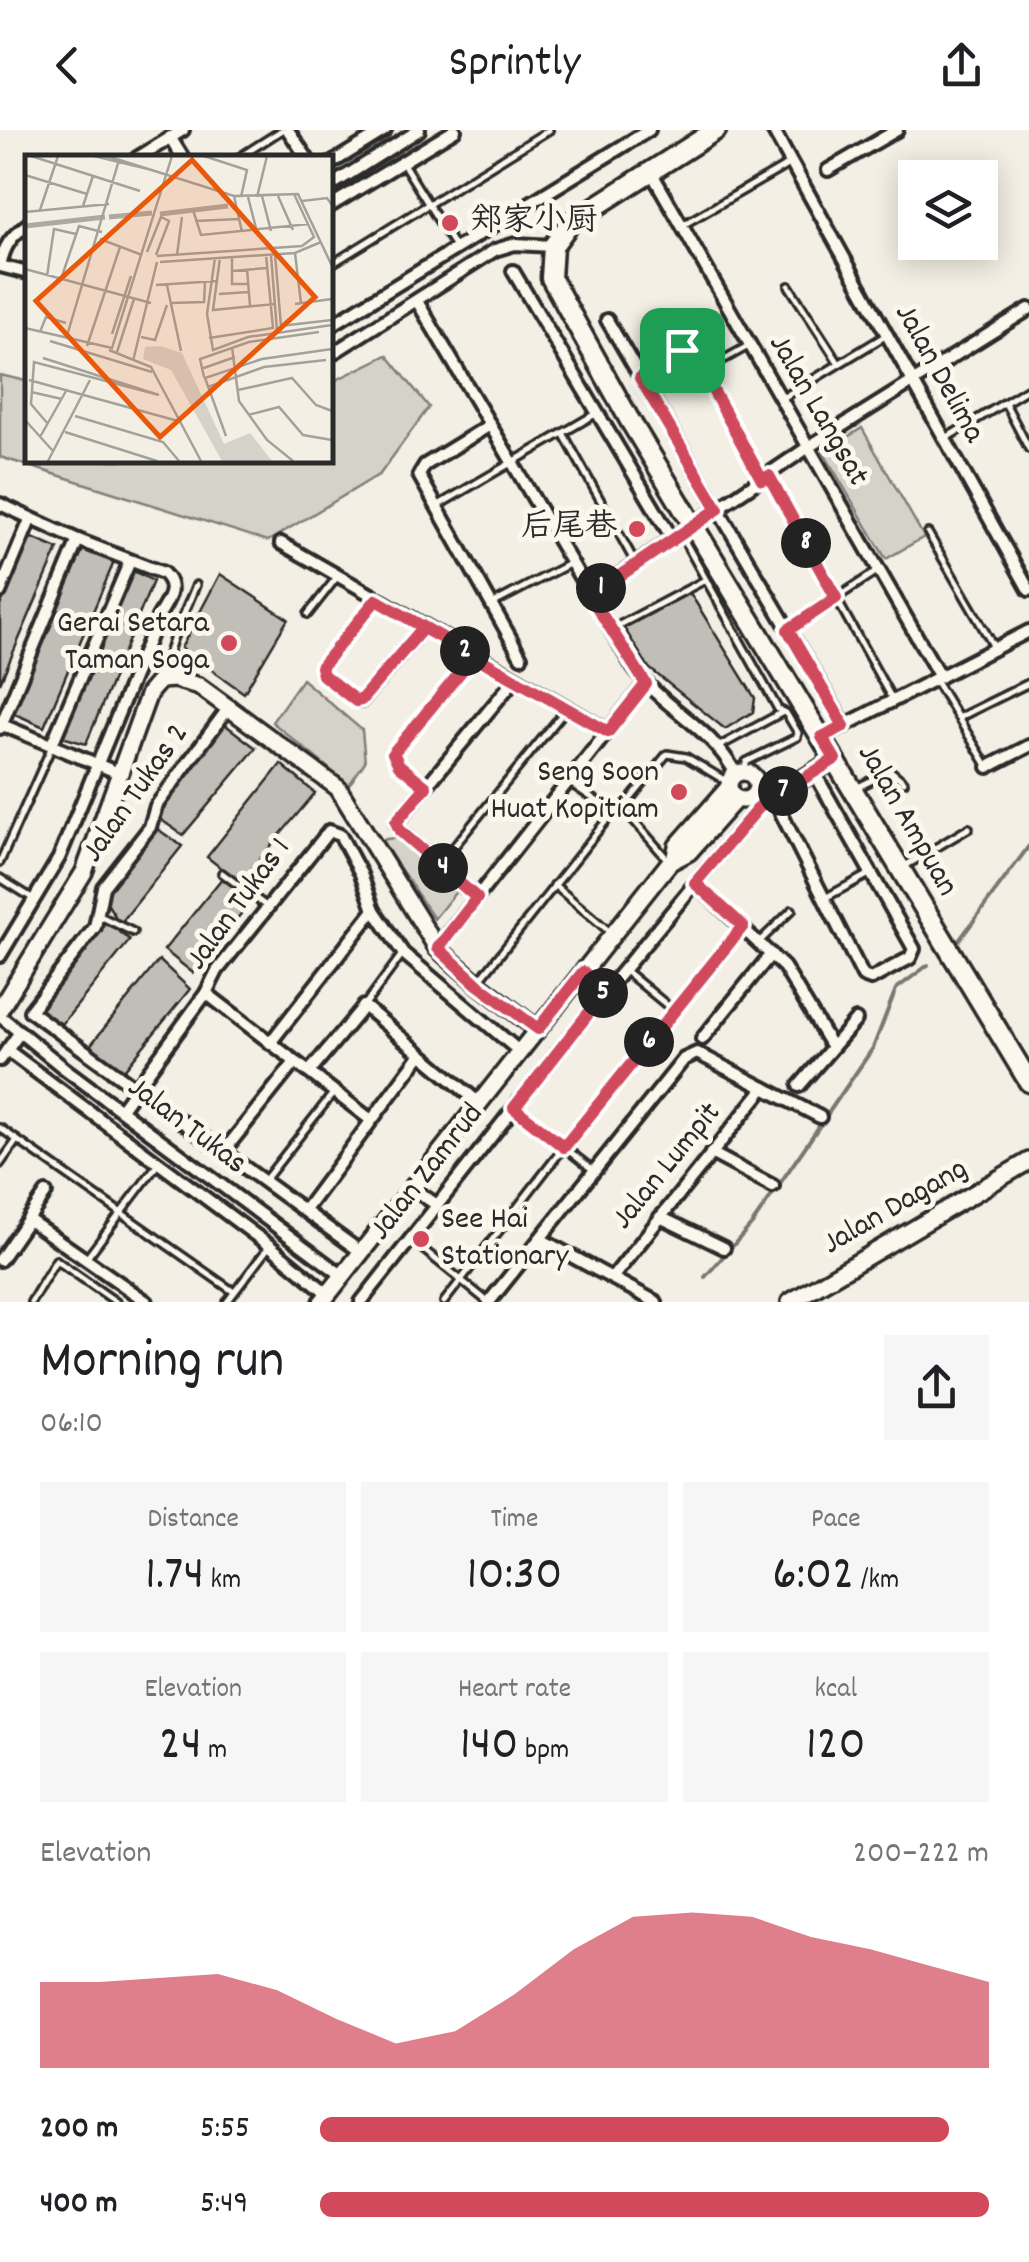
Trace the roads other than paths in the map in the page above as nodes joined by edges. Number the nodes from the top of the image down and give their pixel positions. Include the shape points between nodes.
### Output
1 (183, 130) edge
2 (285, 130) edge
3 (385, 130) edge
4 (420, 130) edge
5 (455, 130) edge
6 (549, 130) edge
7 (623, 130) edge
8 (648, 130) edge
9 (716, 130) edge
10 (772, 130) edge
11 (897, 130) edge
12 (170, 138) junction
13 (630, 141) junction
14 (389, 149) junction
15 (142, 155) edge
16 (181, 155) edge
17 (243, 155) edge
18 (305, 155) edge
19 (791, 162) junction
20 (332, 163) edge
21 (400, 163) junction
22 (650, 170) junction
23 (828, 170) dead end
24 (332, 185) edge
25 (332, 205) edge
26 (426, 205) junction
27 (25, 226) edge
28 (681, 226) junction
29 (553, 246) junction
30 (455, 247) junction
31 (332, 265) edge
32 (0, 266) edge
33 (513, 270) dead end
34 (25, 272) edge
35 (789, 286) dead end
36 (417, 301) junction
37 (1028, 314) edge
38 (652, 318) dead end
39 (608, 320) dead end
40 (332, 325) edge
41 (888, 335) junction
42 (750, 345) junction
43 (332, 354) edge
44 (676, 354) junction
45 (838, 362) junction
46 (703, 372) junction
47 (640, 378) junction
48 (913, 381) junction
49 (1029, 388) edge
50 (781, 399) junction
51 (1004, 402) junction
52 (597, 413) junction
53 (490, 425) junction
54 (563, 433) junction
55 (945, 438) junction
56 (810, 446) junction
57 (1029, 449) edge
58 (512, 462) junction
59 (766, 478) junction
60 (0, 504) edge
61 (437, 506) junction
62 (718, 509) junction
63 (30, 520) junction
64 (682, 533) junction
65 (928, 533) dead end
66 (78, 540) junction
67 (280, 543) dead end
68 (130, 561) junction
69 (571, 563) junction
70 (636, 564) junction
71 (879, 570) junction
72 (337, 577) junction
73 (705, 580) junction
74 (196, 585) dead end
75 (1029, 590) edge
76 (0, 592) edge
77 (590, 596) junction
78 (836, 598) junction
79 (376, 600) junction
80 (492, 604) junction
81 (308, 614) dead end
82 (423, 628) junction
83 (609, 630) junction
84 (788, 630) junction
85 (1029, 631) edge
86 (995, 650) junction
87 (474, 656) junction
88 (521, 657) dead end
89 (937, 679) junction
90 (160, 680) junction
91 (515, 680) junction
92 (1029, 682) edge
93 (646, 684) junction
94 (361, 700) joint
95 (893, 702) junction
96 (230, 706) junction
97 (567, 708) junction
98 (783, 712) junction
99 (960, 718) junction
100 (0, 726) edge
101 (844, 726) junction
102 (608, 732) junction
103 (822, 737) junction
104 (52, 744) junction
105 (720, 746) junction
106 (1029, 746) edge
107 (835, 759) junction
108 (98, 764) junction
109 (988, 766) joint
110 (814, 772) junction
111 (122, 774) junction
112 (568, 782) junction
113 (904, 782) dead end
114 (735, 783) junction
115 (426, 787) junction
116 (853, 789) junction
117 (765, 796) junction
118 (623, 808) junction
119 (612, 812) junction
120 (969, 828) dead end
121 (673, 860) junction
122 (0, 862) edge
123 (439, 865) junction
124 (898, 870) junction
125 (871, 873) junction
126 (222, 874) dead end
127 (0, 878) edge
128 (695, 883) junction
129 (554, 885) junction
130 (477, 898) junction
131 (35, 900) junction
132 (822, 900) junction
133 (266, 906) junction
134 (374, 910) junction
135 (792, 910) dead end
136 (98, 915) junction
137 (743, 926) junction
138 (133, 932) dead end
139 (612, 934) junction
140 (759, 942) junction
141 (438, 948) junction
142 (403, 954) junction
143 (771, 954) junction
144 (0, 956) edge
145 (623, 969) junction
146 (583, 972) junction
147 (477, 984) junction
148 (606, 991) junction
149 (206, 993) junction
150 (364, 1006) junction
151 (674, 1011) junction
152 (0, 1012) edge
153 (856, 1020) dead end
154 (538, 1029) junction
155 (20, 1032) junction
156 (702, 1039) dead end
157 (270, 1043) junction
158 (832, 1048) junction
159 (520, 1052) junction
160 (421, 1054) junction
161 (4, 1055) edge
162 (295, 1062) junction
163 (308, 1072) junction
164 (1029, 1082) edge
165 (799, 1086) dead end
166 (138, 1087) junction
167 (764, 1088) junction
168 (334, 1092) junction
169 (479, 1103) junction
170 (514, 1108) junction
171 (121, 1109) junction
172 (820, 1117) dead end
173 (371, 1120) junction
174 (0, 1128) edge
175 (16, 1140) junction
176 (564, 1147) junction
177 (224, 1151) junction
178 (711, 1153) junction
179 (159, 1162) junction
180 (1029, 1162) edge
181 (0, 1164) edge
182 (594, 1171) junction
183 (264, 1180) junction
184 (773, 1186) dead end
185 (413, 1189) junction
186 (46, 1194) dead end
187 (437, 1205) junction
188 (305, 1210) junction
189 (122, 1211) junction
190 (660, 1218) junction
191 (29, 1220) junction
192 (410, 1239) junction
193 (540, 1240) junction
194 (270, 1246) junction
195 (724, 1248) dead end
196 (362, 1252) junction
197 (86, 1259) junction
198 (0, 1260) edge
199 (343, 1276) junction
200 (612, 1278) junction
201 (461, 1280) junction
202 (234, 1292) junction
203 (325, 1298) edge
204 (31, 1302) edge
205 (116, 1302) edge
206 (147, 1302) edge
207 (227, 1302) edge
208 (362, 1302) edge
209 (444, 1302) edge
210 (489, 1302) edge
211 (656, 1302) edge
212 (790, 1302) edge

1 - 12 street
2 - 17 lane
2 - 18 street
3 - 20 street
4 - 14 street
5 - 21 street
6 - 26 lane
7 - 13 lane
8 - 13 street
9 - 22 main road
10 - 19 street, Jalan Delima
11 - 23 street
12 - 15 street
12 - 16 street
13 - 30 street
14 - 21 street
14 - 24 street
19 - 28 lane
19 - 41 street, Jalan Delima
21 - 25 street
21 - 26 lane
22 - 28 street, Jalan Langsat
22 - 29 main road via 570,223
26 - 30 lane
26 - 31 lane
27 - 32 street via 13,235
28 - 42 street, Jalan Langsat
29 - 36 street via 504,246
29 - 64 main road, Jalan Ampuan via 551,278 629,418
30 - 40 street
32 - 34 street
33 - 52 street
35 - 45 lane
36 - 43 street
36 - 53 street
37 - 48 street
38 - 44 lane
39 - 47 street
41 - 45 lane
41 - 48 street, Jalan Delima
42 - 46 lane
42 - 50 street, Jalan Langsat
44 - 46 lane via 687,351
44 - 47 lane
45 - 50 lane
46 - 59 lane
47 - 62 street
48 - 55 street, Jalan Delima
48 - 56 street
49 - 51 lane
50 - 56 street, Jalan Langsat
51 - 55 lane
51 - 57 lane
52 - 54 lane
52 - 64 street
53 - 58 street
53 - 61 street via 419,472
54 - 58 lane
54 - 70 lane
55 - 75 street, Jalan Delima
56 - 59 street
56 - 71 street, Jalan Langsat
58 - 61 lane
58 - 69 street
59 - 62 street
59 - 78 lane
60 - 63 street
61 - 80 street
62 - 64 street
62 - 84 street
63 - 66 street
63 - 76 street
64 - 70 street
64 - 73 lane
64 - 103 main road, Jalan Ampuan
65 - 86 lane
66 - 68 street
66 - 100 street
67 - 72 street
68 - 104 street
68 - 108 street via 163,572 172,590
69 - 77 street
69 - 80 lane
70 - 77 street
71 - 78 lane
71 - 89 street, Jalan Langsat
72 - 79 street
72 - 81 lane
73 - 83 lane
73 - 98 lane
74 - 90 lane
77 - 83 street
78 - 84 lane
78 - 95 lane
79 - 82 street
79 - 94 lane via 321,667 351,699
80 - 88 street
82 - 87 street
82 - 94 street
83 - 93 street
84 - 101 street
85 - 86 street
86 - 89 street
87 - 91 street
87 - 115 lane via 393,753
89 - 95 street
89 - 99 lane
90 - 96 street via 199,686
90 - 111 street
91 - 97 street
91 - 115 street
92 - 99 lane
93 - 102 street
93 - 105 street
95 - 101 street
96 - 136 street, Jalan Tukas 2 via 102,887
96 - 141 street via 338,788
97 - 102 street
97 - 123 lane
98 - 105 lane
98 - 114 lane via 798,735 746,762
99 - 109 lane
100 - 104 street
101 - 103 street
102 - 112 street
103 - 107 main road, Jalan Ampuan
104 - 108 street
104 - 122 lane
105 - 114 street
106 - 109 street
107 - 110 street, Jalan Zamrud
107 - 116 main road, Jalan Ampuan
108 - 111 street
108 - 131 street
110 - 117 street, Jalan Zamrud
110 - 125 street
111 - 152 street via 84,872
112 - 119 lane
112 - 130 street
113 - 116 lane via 890,772
114 - 117 street via 748,800
114 - 117 street via 756,779
114 - 118 lane via 667,754
114 - 121 street via 677,846
115 - 123 street via 396,822
116 - 124 main road, Jalan Ampuan
117 - 128 street, Jalan Zamrud
117 - 132 street
118 - 119 lane
118 - 121 lane
119 - 129 lane
120 - 124 lane
121 - 139 street
123 - 130 street
124 - 164 main road, Jalan Ampuan
125 - 132 lane
125 - 132 street via 914,953 910,958 866,979
126 - 133 lane
127 - 131 lane
128 - 137 street
128 - 145 street, Jalan Zamrud
129 - 139 lane
129 - 147 lane
130 - 141 street
131 - 144 street
133 - 134 street, Jalan Tukas 1 via 329,830 340,834
133 - 149 street, Jalan Tukas 1
134 - 142 street, Jalan Tukas 1
134 - 157 street
135 - 140 lane
136 - 138 lane
136 - 166 street, Jalan Tukas 2 via 32,1014
137 - 140 street
137 - 151 lane
139 - 146 street
140 - 143 street
141 - 147 street
142 - 150 lane
142 - 159 street, Jalan Tukas 1
143 - 156 street
143 - 158 street
145 - 148 street, Jalan Zamrud
145 - 151 lane
146 - 148 street
146 - 154 street
147 - 154 street
148 - 170 street, Jalan Zamrud
149 - 157 street
149 - 166 street, Jalan Tukas 1
150 - 160 street
150 - 163 street
151 - 176 lane
152 - 155 street, Jalan Tukas
153 - 158 street
154 - 159 street
155 - 161 street
155 - 171 street, Jalan Tukas
157 - 162 street
158 - 165 street
159 - 169 street
160 - 169 street
160 - 173 street
161 - 179 street
162 - 163 street
162 - 177 street
163 - 168 street
166 - 171 street, Jalan Tukas 1
166 - 177 street
167 - 172 street
167 - 178 street, Jalan Lumpit
167 - 182 street via 697,1053 684,1059
168 - 173 street
168 - 183 lane
169 - 185 street
170 - 176 lane
170 - 187 street, Jalan Zamrud
171 - 199 street, Jalan Tukas
173 - 188 street
174 - 175 lane
175 - 181 lane
175 - 189 lane
176 - 182 lane
176 - 201 lane
177 - 183 street
178 - 184 street
178 - 190 street, Jalan Lumpit
179 - 189 lane
179 - 194 street
180 - 212 street, Jalan Dagang
182 - 193 street
183 - 188 street
185 - 187 street
185 - 196 street
186 - 191 street
187 - 192 street, Jalan Zamrud
188 - 196 street
189 - 197 lane
189 - 202 lane
190 - 195 street
190 - 200 street, Jalan Lumpit
191 - 197 street
191 - 198 street
192 - 201 lane
192 - 208 street, Jalan Zamrud
193 - 200 street
193 - 210 street
194 - 202 lane
194 - 203 street
196 - 199 street
197 - 206 street
199 - 203 street
200 - 211 street
201 - 209 lane
201 - 210 lane
202 - 207 lane
204 - 205 lane via 56,1260

